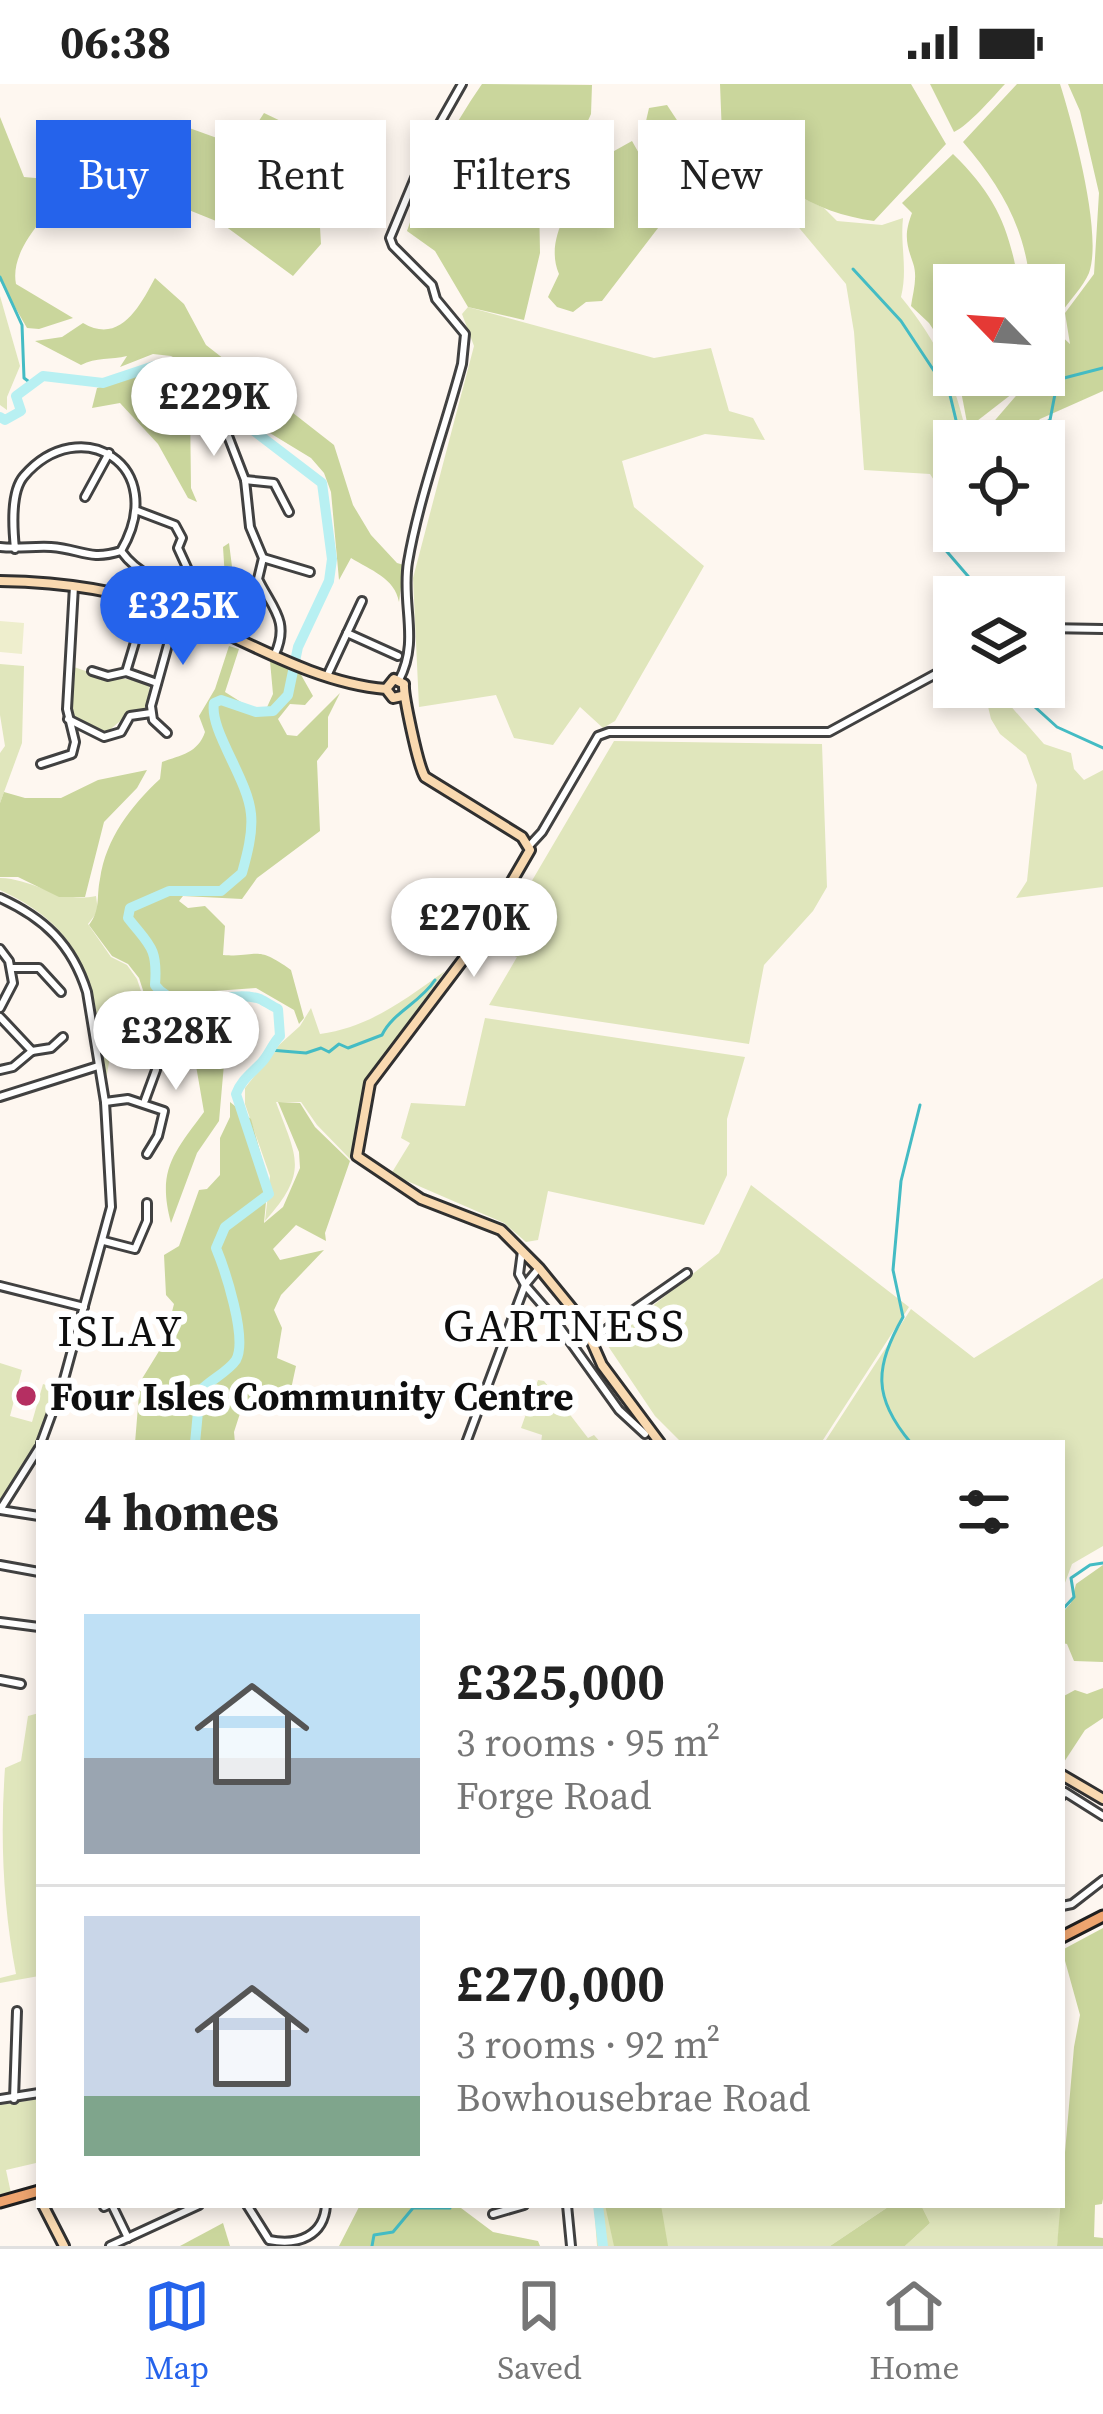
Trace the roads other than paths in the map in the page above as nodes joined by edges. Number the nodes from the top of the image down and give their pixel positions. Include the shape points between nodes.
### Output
1 (462, 84) edge
2 (224, 423) dead end
3 (109, 453) junction
4 (245, 480) junction
5 (85, 497) dead end
6 (139, 511) junction
7 (289, 512) dead end
8 (0, 547) edge
9 (15, 549) junction
10 (121, 551) junction
11 (263, 558) junction
12 (310, 572) dead end
13 (0, 581) edge
14 (74, 586) junction
15 (362, 601) dead end
16 (177, 612) junction
17 (1065, 628) edge
18 (1103, 629) edge
19 (347, 633) junction
20 (135, 642) dead end
21 (280, 656) junction
22 (398, 656) dead end
23 (92, 671) dead end
24 (126, 673) junction
25 (327, 676) junction
26 (933, 676) edge
27 (399, 680) junction
28 (157, 683) junction
29 (386, 689) junction
30 (402, 696) junction
31 (151, 713) junction
32 (68, 719) junction
33 (167, 733) dead end
34 (40, 764) dead end
35 (530, 845) junction
36 (0, 899) edge
37 (0, 949) edge
38 (11, 968) junction
39 (61, 992) dead end
40 (0, 1012) edge
41 (63, 1037) dead end
42 (32, 1051) junction
43 (98, 1066) junction
44 (0, 1070) edge
45 (156, 1070) dead end
46 (142, 1076) dead end
47 (152, 1079) junction
48 (0, 1097) edge
49 (105, 1102) junction
50 (144, 1102) junction
51 (176, 1109) dead end
52 (163, 1110) junction
53 (147, 1154) dead end
54 (147, 1204) dead end
55 (103, 1240) junction
56 (522, 1251) junction
57 (539, 1268) junction
58 (687, 1273) dead end
59 (525, 1285) junction
60 (0, 1286) edge
61 (84, 1307) junction
62 (590, 1340) junction
63 (645, 1435) edge
64 (42, 1440) edge
65 (467, 1440) edge
66 (36, 1453) edge
67 (0, 1510) edge
68 (36, 1516) edge
69 (0, 1565) edge
70 (36, 1571) edge
71 (0, 1622) edge
72 (36, 1628) edge
73 (0, 1680) edge
74 (21, 1684) dead end
75 (1065, 1777) edge
76 (1065, 1793) edge
77 (1103, 1799) edge
78 (1103, 1816) edge
79 (1103, 1880) edge
80 (1065, 1905) edge
81 (1103, 1916) edge
82 (1065, 1935) edge
83 (16, 2011) dead end
84 (36, 2094) edge
85 (0, 2099) edge
86 (14, 2099) junction
87 (36, 2196) edge
88 (0, 2202) edge
89 (45, 2208) edge
90 (109, 2208) edge
91 (171, 2208) edge
92 (192, 2208) edge
93 (249, 2208) edge
94 (326, 2208) edge
95 (514, 2208) edge
96 (567, 2208) edge
97 (493, 2214) dead end
98 (175, 2216) junction
99 (128, 2238) junction
100 (64, 2246) edge
101 (110, 2246) edge
102 (571, 2246) edge

1 - 27 street via 390,238 460,325 465,346 408,562 411,653
2 - 4 street
3 - 5 street
3 - 6 street via 137,491
3 - 9 street via 73,447 24,476 16,491
4 - 7 street via 274,483
4 - 11 street
6 - 10 street
6 - 10 street via 175,525 187,586 149,576
8 - 9 street
9 - 10 street via 55,547 89,557
11 - 12 street
11 - 21 street via 258,579 282,624
13 - 14 street
14 - 16 street
14 - 32 street
15 - 19 street
16 - 21 street
16 - 28 street
17 - 18 street
19 - 22 street
19 - 25 street
20 - 24 street
21 - 25 street
23 - 24 street
24 - 28 street
25 - 29 street
26 - 35 street via 830,732 598,736
27 - 29 street
27 - 30 street
28 - 31 street
29 - 30 street
30 - 35 street via 424,777
31 - 32 street via 130,716 121,732 104,737
31 - 33 street
32 - 34 street via 72,754
35 - 56 street via 478,940 370,1083 356,1153 403,1189 501,1230
36 - 43 street via 36,915 78,964
37 - 38 street
38 - 39 street via 39,968
38 - 40 street
40 - 42 street
41 - 42 street
42 - 44 street
43 - 48 street
43 - 49 street
45 - 47 street
46 - 47 street
47 - 50 street
49 - 50 street
49 - 55 street via 111,1207
50 - 52 street
51 - 52 street
52 - 53 street
54 - 55 street via 135,1249
55 - 61 street
56 - 57 street
56 - 59 street
57 - 59 street
57 - 62 street
58 - 62 street
59 - 63 street
59 - 65 street
60 - 61 street
61 - 64 street
62 - 63 street
66 - 67 street
67 - 68 street
69 - 70 street
71 - 72 street
73 - 74 street
75 - 77 street
76 - 78 street
79 - 80 street
81 - 82 main road
83 - 86 street
84 - 86 street
85 - 86 street
87 - 88 main road
89 - 100 street
90 - 99 street
91 - 98 street
92 - 98 street
93 - 94 street via 269,2240 289,2244 313,2235
95 - 97 street
96 - 102 street
98 - 99 street
99 - 101 street

